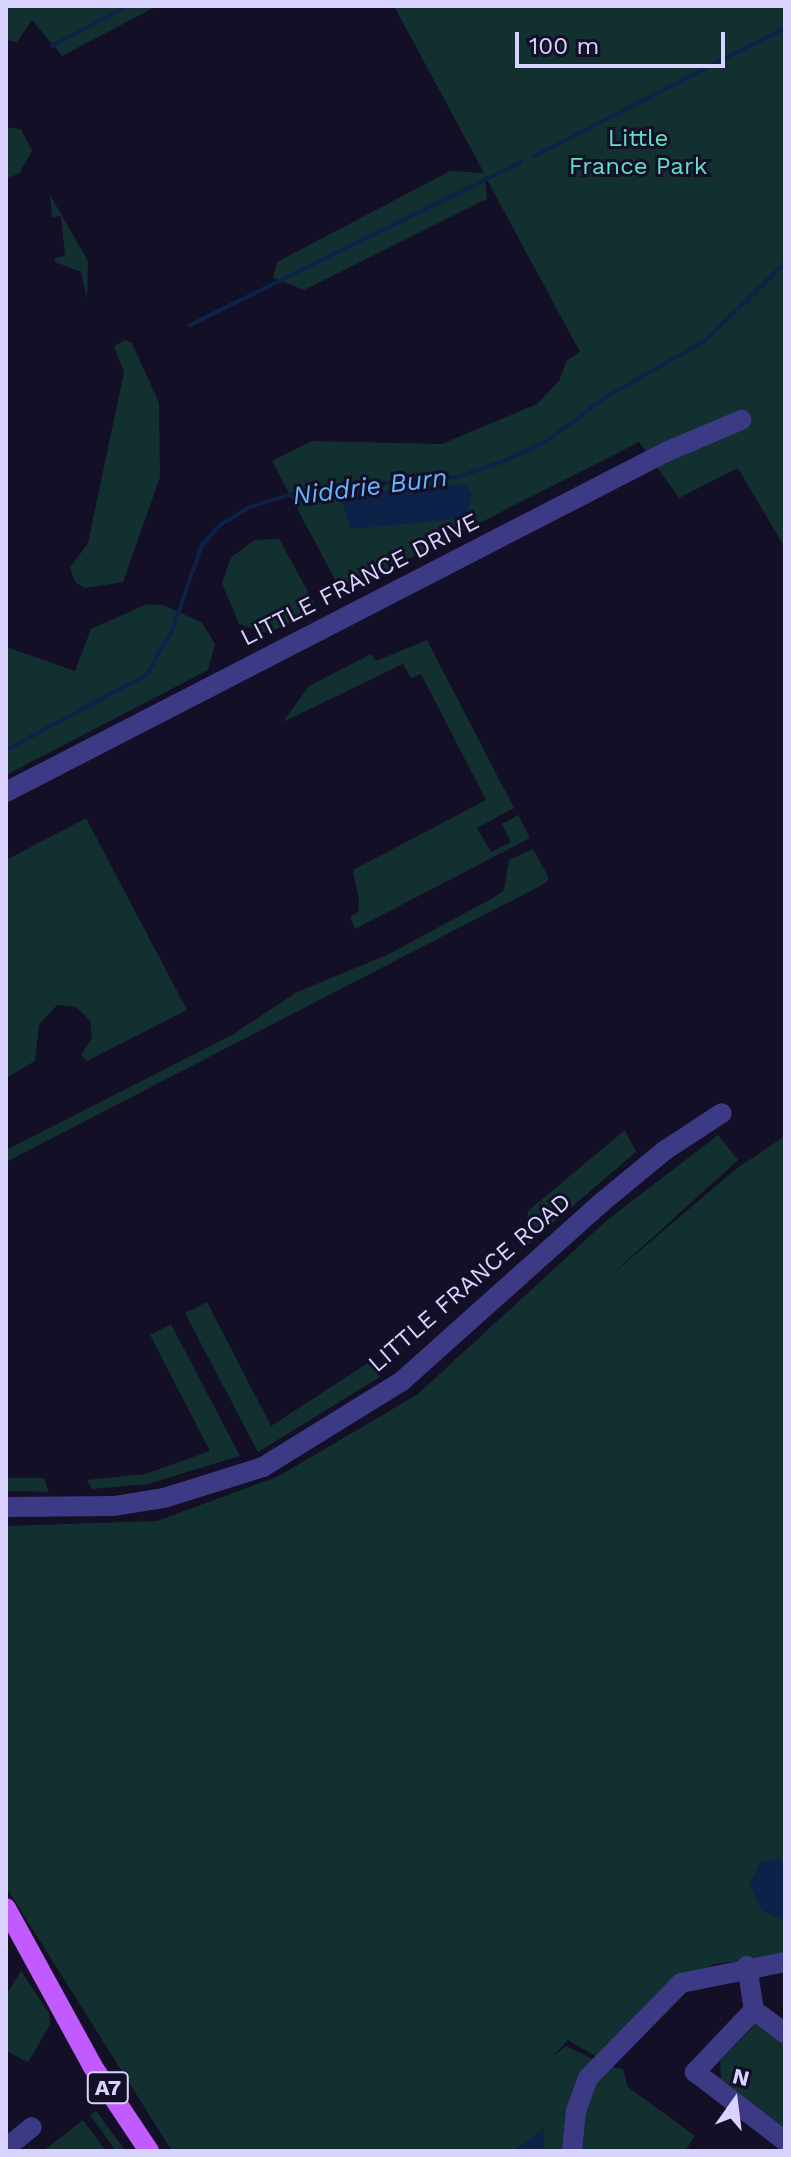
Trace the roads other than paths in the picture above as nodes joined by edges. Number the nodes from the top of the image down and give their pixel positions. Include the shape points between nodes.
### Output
1 (741, 420) dead end
2 (6, 792) edge
3 (722, 1113) dead end
4 (6, 1507) edge
5 (6, 1908) edge
6 (785, 1962) edge
7 (747, 1966) junction
8 (754, 2010) junction
9 (785, 2033) edge
10 (785, 2141) edge
11 (149, 2151) edge
12 (572, 2151) edge

1 - 2 street, LITTLE FRANCE DRIVE via 666,452
3 - 4 street, LITTLE FRANCE ROAD via 622,1186 402,1381 276,1460 228,1481 164,1498 114,1506
5 - 11 main road, A7 via 93,2067
6 - 7 street
7 - 8 street
7 - 12 street via 681,1983 599,2065 580,2093
8 - 9 street
8 - 10 street via 695,2072

